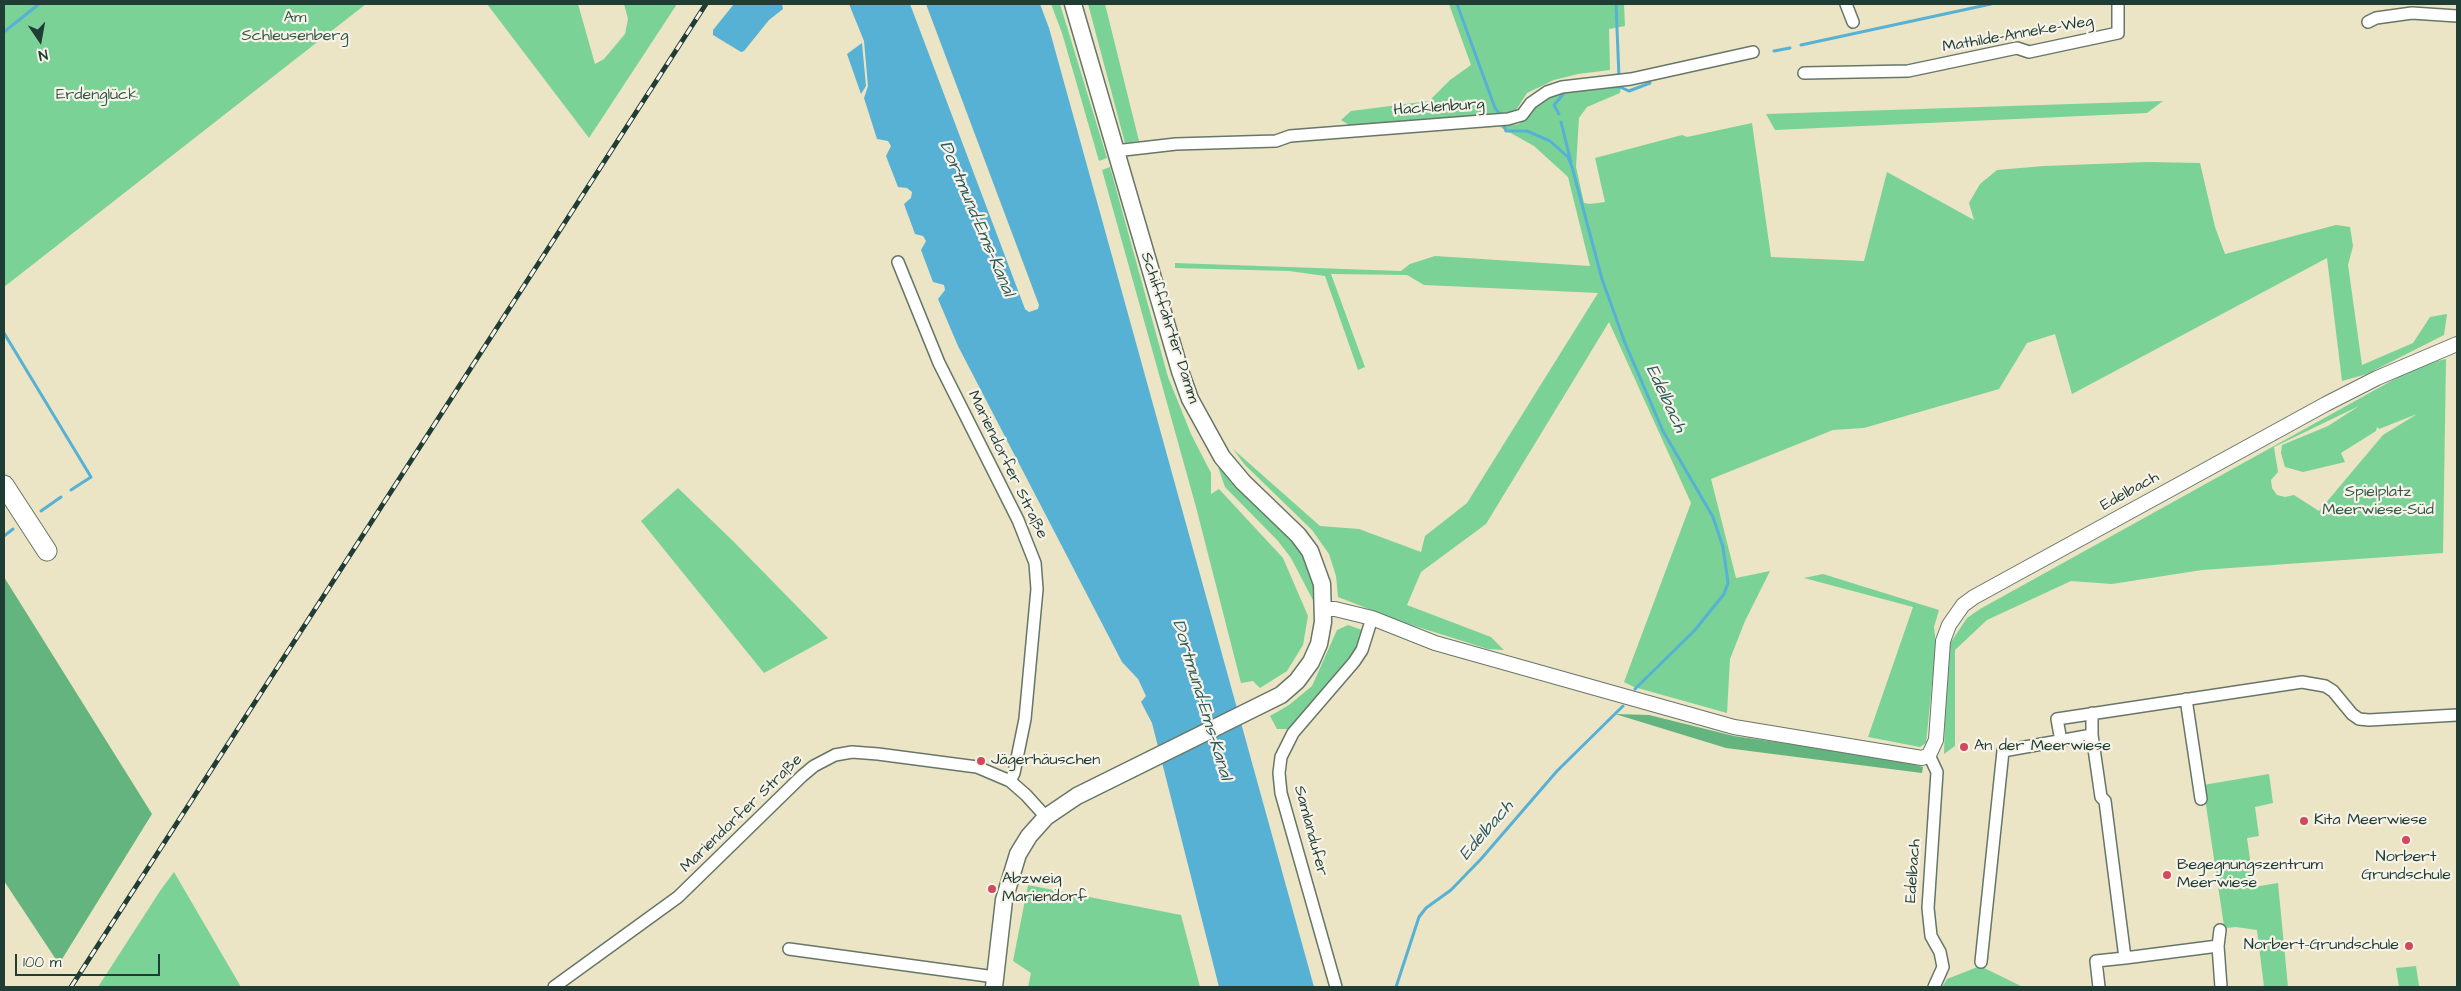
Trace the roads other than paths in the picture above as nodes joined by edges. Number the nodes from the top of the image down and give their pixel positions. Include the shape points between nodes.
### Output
1 (1073, 4) edge
2 (1846, 4) edge
3 (2118, 4) edge
4 (2457, 16) edge
5 (1853, 22) dead end
6 (2368, 22) dead end
7 (1753, 52) dead end
8 (1804, 73) dead end
9 (1115, 151) junction
10 (898, 262) dead end
11 (2457, 344) edge
12 (4, 485) edge
13 (47, 551) dead end
14 (1324, 609) junction
15 (1372, 618) junction
16 (2186, 699) junction
17 (2092, 713) junction
18 (2457, 715) edge
19 (2092, 735) junction
20 (2061, 740) junction
21 (1929, 755) junction
22 (1010, 781) junction
23 (2201, 798) dead end
24 (1046, 817) junction
25 (2220, 930) dead end
26 (2218, 946) junction
27 (789, 948) dead end
28 (2125, 958) junction
29 (1980, 962) dead end
30 (995, 982) edge
31 (554, 987) edge
32 (1336, 987) edge
33 (1934, 987) edge
34 (2099, 987) edge
35 (2222, 987) edge

1 - 9 main road, Schifffahrter Damm
2 - 5 street
3 - 8 street, Mathilde-Anneke-Weg via 2118,33 2029,52 2017,48 1908,71
4 - 6 street via 2412,13
7 - 9 street, Hacklenburg via 1631,79 1562,87 1547,92 1517,117 1290,136 1276,141 1176,144
9 - 14 main road, Schifffahrter Damm via 1190,399 1222,457 1310,551 1320,578
10 - 22 street, Mariendorfer Straße via 939,363 1018,520 1035,562 1037,589 1025,719
11 - 21 street, Edelbach via 2326,404 1963,605 1948,625 1943,641 1936,740
12 - 13 highway
14 - 15 street
14 - 24 main road, Schifffahrter Damm via 1318,644 1305,671 1281,695 1077,796
15 - 21 street via 1435,643 1734,727 1912,758
15 - 32 street, Samlandufer via 1362,650 1354,662 1293,733 1281,757 1279,773 1281,793
16 - 17 street
16 - 18 street via 2302,682 2325,686 2359,718
16 - 23 street
17 - 19 street
17 - 20 street via 2058,719
19 - 20 street
19 - 28 street via 2101,797 2105,801
20 - 29 street via 2003,751
21 - 33 street, Edelbach via 1937,772 1928,908 1931,936 1940,952 1943,967
22 - 24 street, Mariendorfer Straße
22 - 31 street, Mariendorfer Straße via 977,767 863,752 844,753 826,759 802,776 678,897
24 - 30 main road, Schifffahrter Damm via 1018,854 1009,878
25 - 26 street
26 - 28 street
26 - 35 street
27 - 30 street
28 - 34 street via 2096,960

